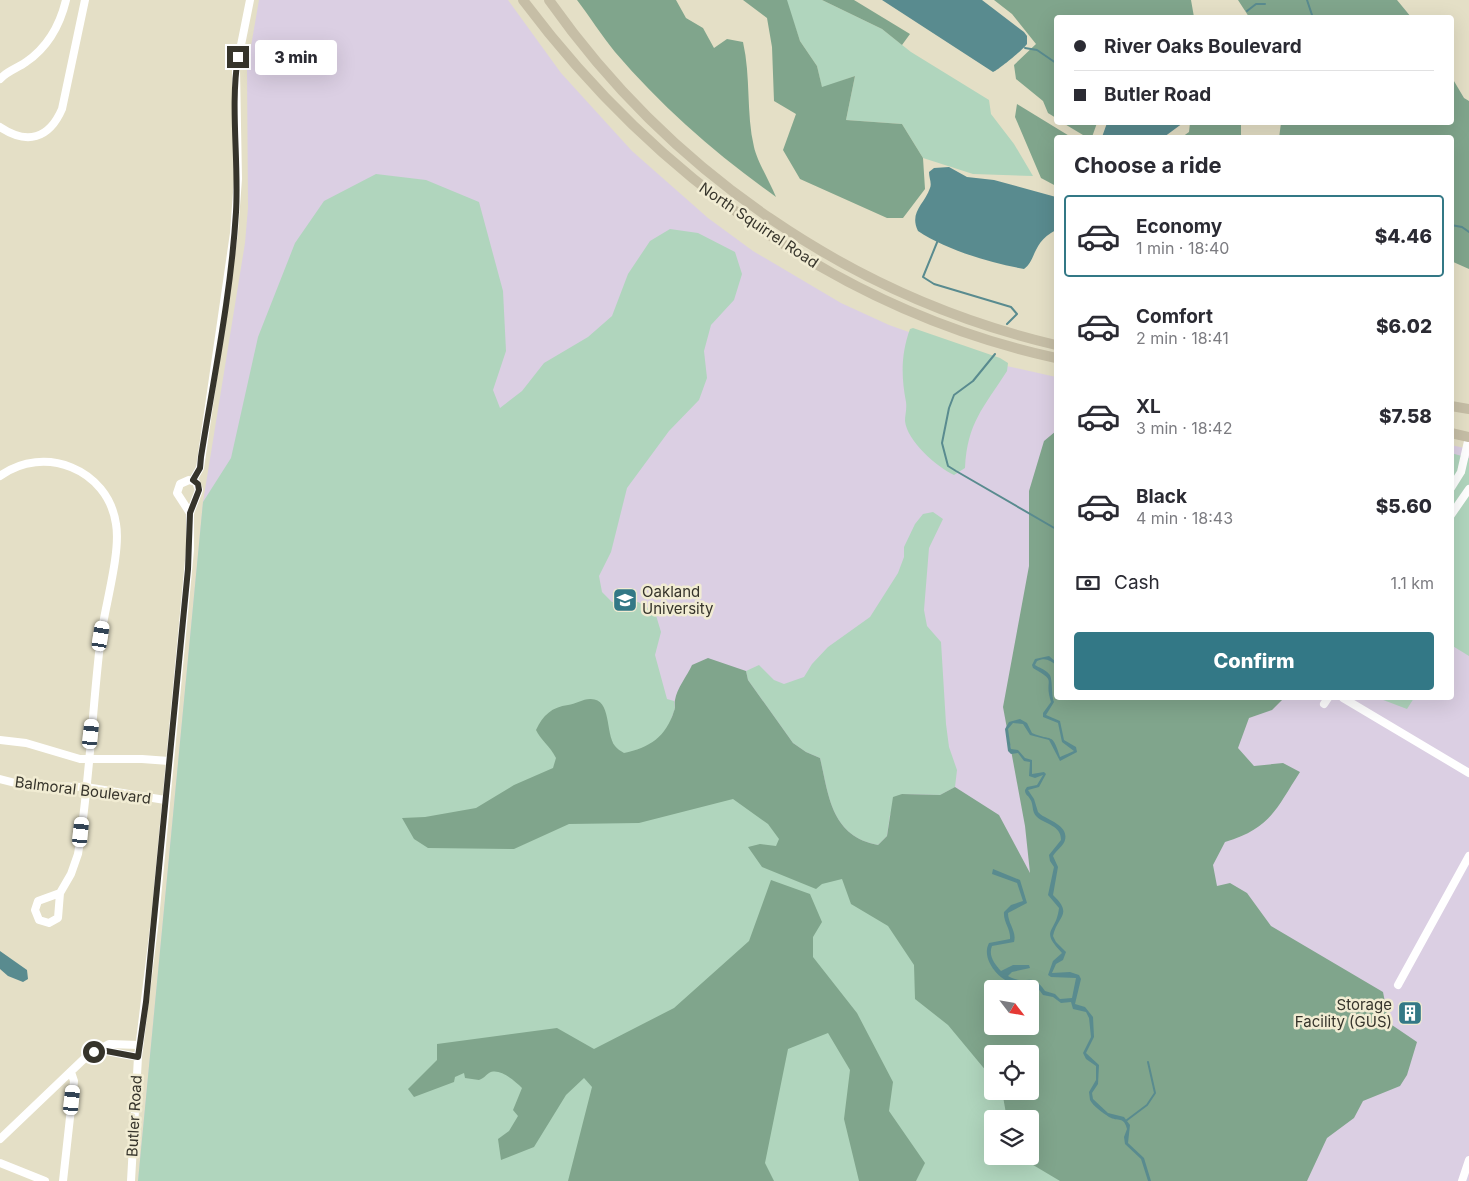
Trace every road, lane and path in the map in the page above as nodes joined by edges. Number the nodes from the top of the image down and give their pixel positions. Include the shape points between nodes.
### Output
1 (66, 0) edge
2 (83, 0) edge
3 (250, 0) edge
4 (523, 0) edge
5 (549, 0) edge
6 (0, 79) edge
7 (0, 127) edge
8 (1054, 344) edge
9 (1054, 357) edge
10 (1454, 406) edge
11 (1469, 409) edge
12 (1454, 434) edge
13 (1469, 437) edge
14 (0, 476) edge
15 (193, 480) junction
16 (1454, 483) edge
17 (1469, 489) edge
18 (1454, 511) edge
19 (190, 513) junction
20 (1346, 700) edge
21 (0, 740) edge
22 (88, 760) junction
23 (169, 761) junction
24 (1469, 773) edge
25 (0, 779) edge
26 (86, 788) junction
27 (165, 800) junction
28 (1469, 856) edge
29 (60, 893) dead end
30 (1398, 985) dead end
31 (139, 1045) junction
32 (101, 1050) junction
33 (138, 1057) junction
34 (71, 1072) junction
35 (0, 1138) edge
36 (1469, 1160) edge
37 (0, 1163) edge
38 (46, 1181) edge
39 (62, 1181) edge
40 (131, 1181) edge
41 (1462, 1181) edge

1 - 6 street via 61,19 43,47
2 - 7 street via 62,109 56,124 46,133 32,138 16,136
3 - 15 street, Butler Road via 236,70 238,179 232,251 200,462
4 - 9 main road, North Squirrel Road via 569,59 628,122 689,176 745,219 823,268 894,304 977,336
5 - 8 main road, North Squirrel Road via 598,64 642,112 700,166 760,213 821,251 897,290 988,326
10 - 11 main road
12 - 13 main road
13 - 16 street via 1461,472
14 - 22 street via 17,466 38,462 69,466 99,486 114,513 116,544 101,636
15 - 19 street, Butler Road via 199,490
15 - 19 street, Butler Road via 180,484 177,493
17 - 18 street
19 - 23 street, Butler Road via 190,550
20 - 24 street
21 - 22 street, Balmoral Boulevard via 26,743
22 - 23 street, Balmoral Boulevard
22 - 26 street
23 - 27 street, Butler Road
25 - 26 street, Balmoral Boulevard via 27,786
26 - 27 street, Balmoral Boulevard
26 - 29 street via 76,860
27 - 31 street, Butler Road
28 - 30 street
31 - 32 street via 109,1044
31 - 33 street, Butler Road
32 - 33 street
32 - 34 street via 87,1056
33 - 40 street, Butler Road
34 - 35 street
34 - 39 street via 74,1081
36 - 41 street
37 - 38 street

